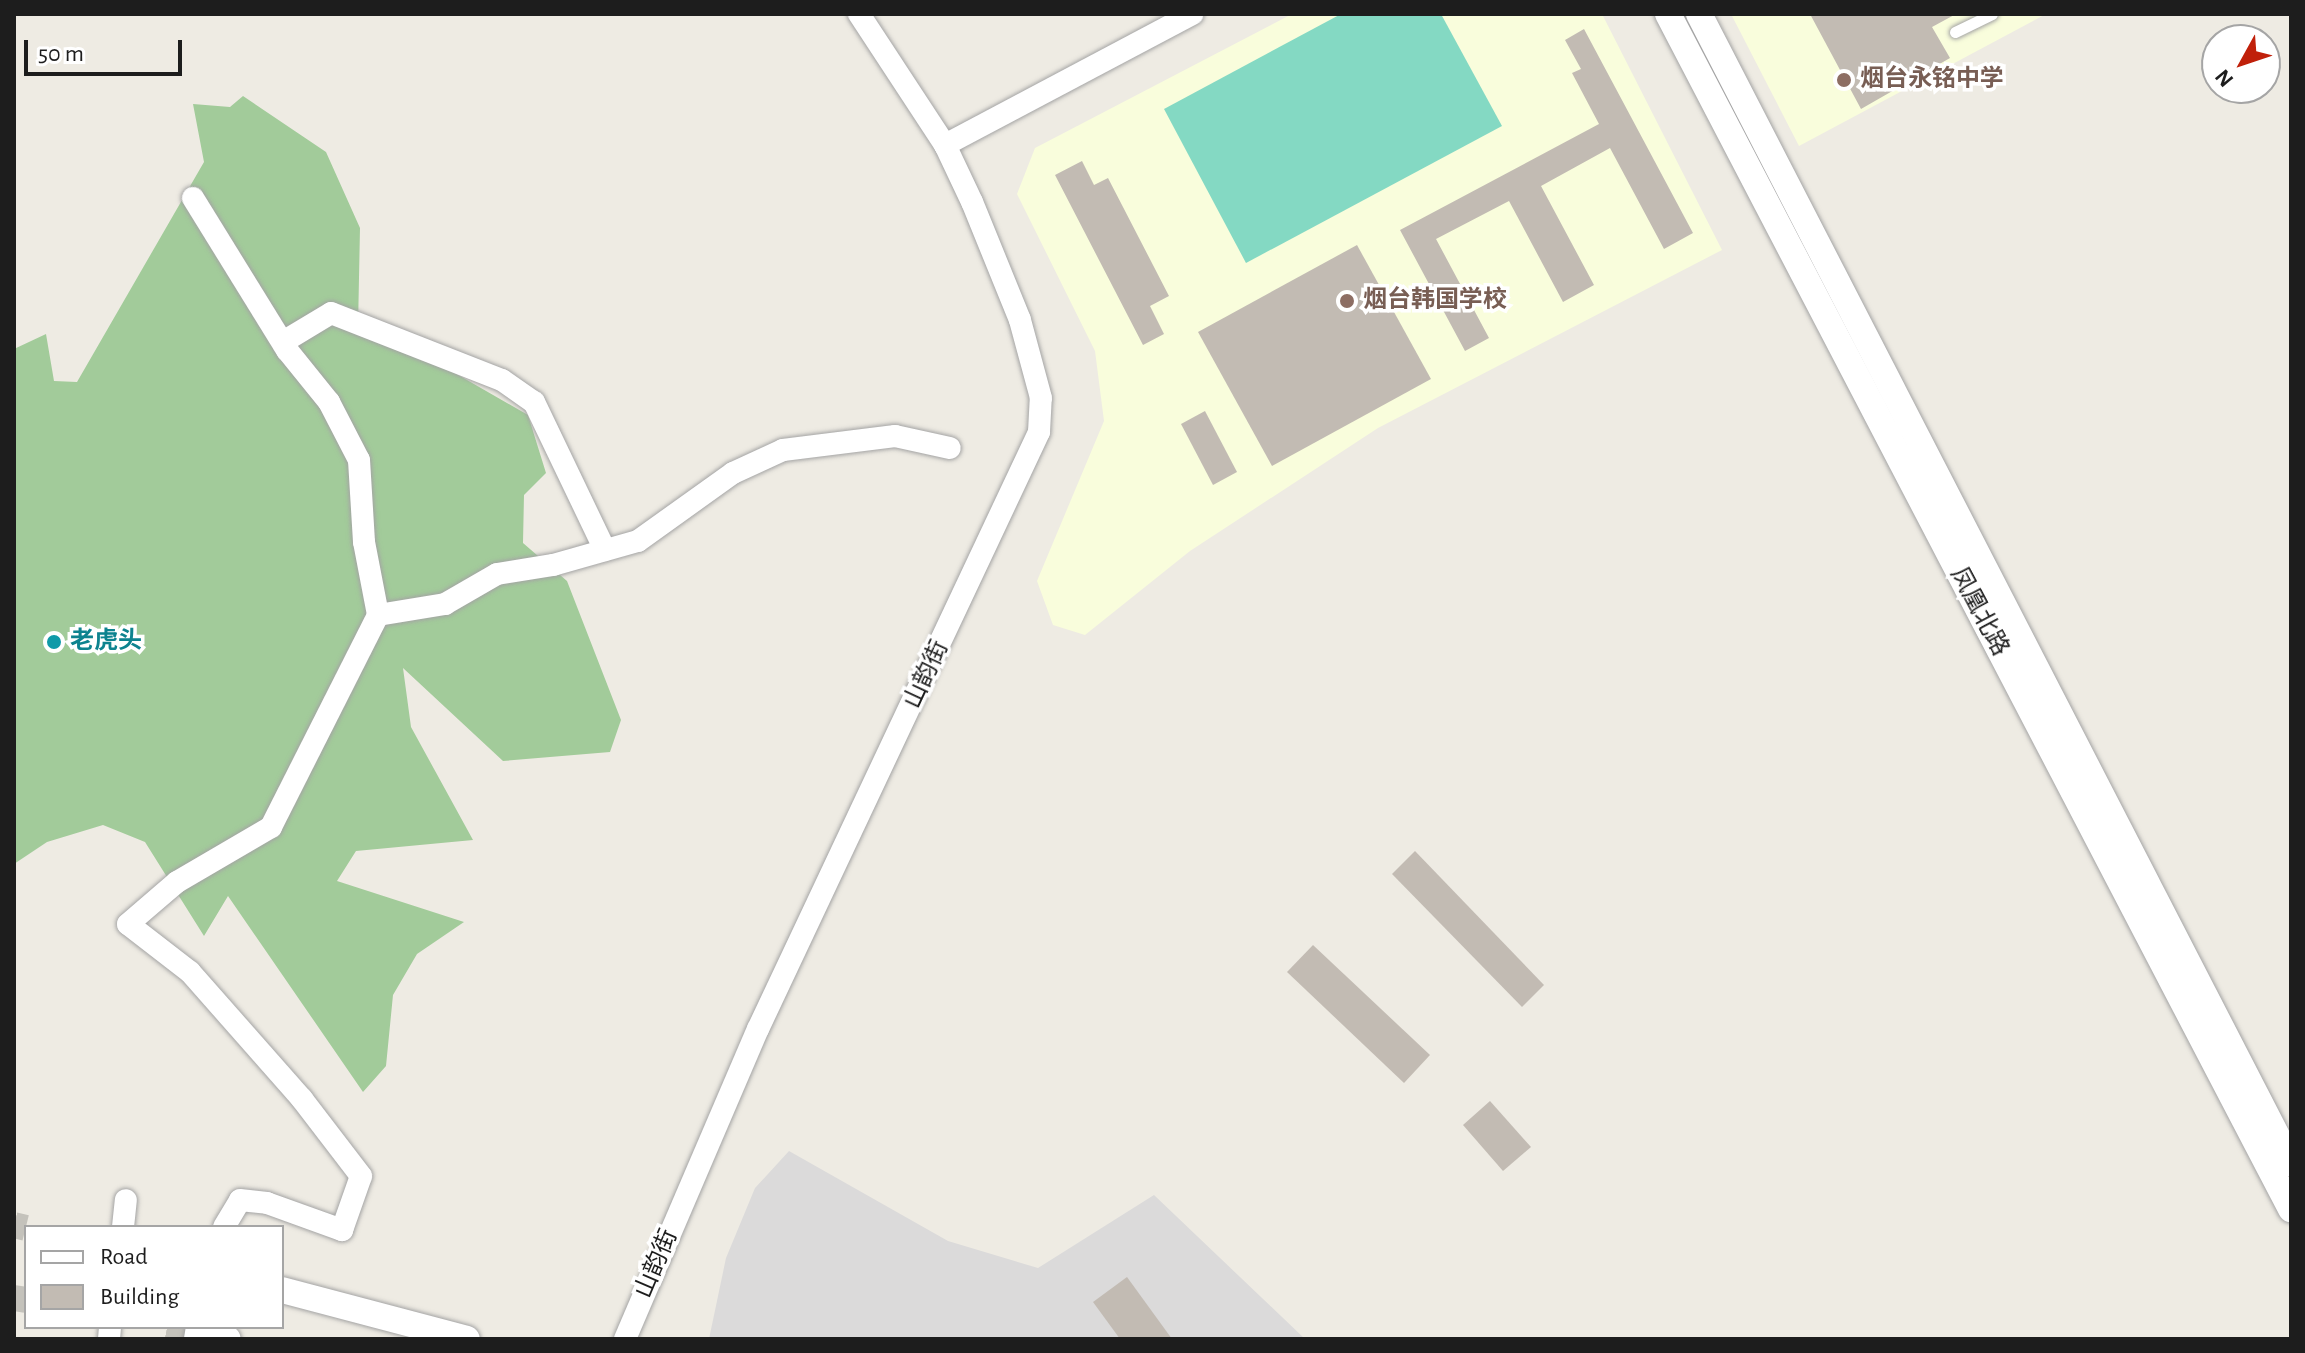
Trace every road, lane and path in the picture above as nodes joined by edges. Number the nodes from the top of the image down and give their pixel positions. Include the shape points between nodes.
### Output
1 (859, 14) edge
2 (1192, 14) edge
3 (1668, 14) edge
4 (1699, 14) edge
5 (1992, 14) edge
6 (1955, 32) dead end
7 (945, 145) junction
8 (193, 198) dead end
9 (283, 342) junction
10 (950, 448) dead end
11 (605, 550) junction
12 (378, 615) junction
13 (2291, 1163) edge
14 (126, 1200) dead end
15 (2291, 1209) edge
16 (123, 1225) edge
17 (225, 1225) edge
18 (284, 1291) edge
19 (467, 1339) edge
20 (625, 1339) edge

1 - 7 street, 山韵街
2 - 7 street
3 - 15 street, 凤凰北路
4 - 13 street, 凤凰北路
5 - 6 lane
7 - 20 street, 山韵街 via 1020,320 1041,398 1039,432 758,1029
8 - 9 street
9 - 11 street via 331,313 502,380 534,402
9 - 12 street via 329,402 359,460 364,542
10 - 11 street via 895,436 783,450 733,473 638,541
11 - 12 street via 497,574 445,604
12 - 17 street via 271,827 177,882 128,924 190,972 302,1099 361,1176 342,1230 267,1203 240,1200
14 - 16 street
18 - 19 street

